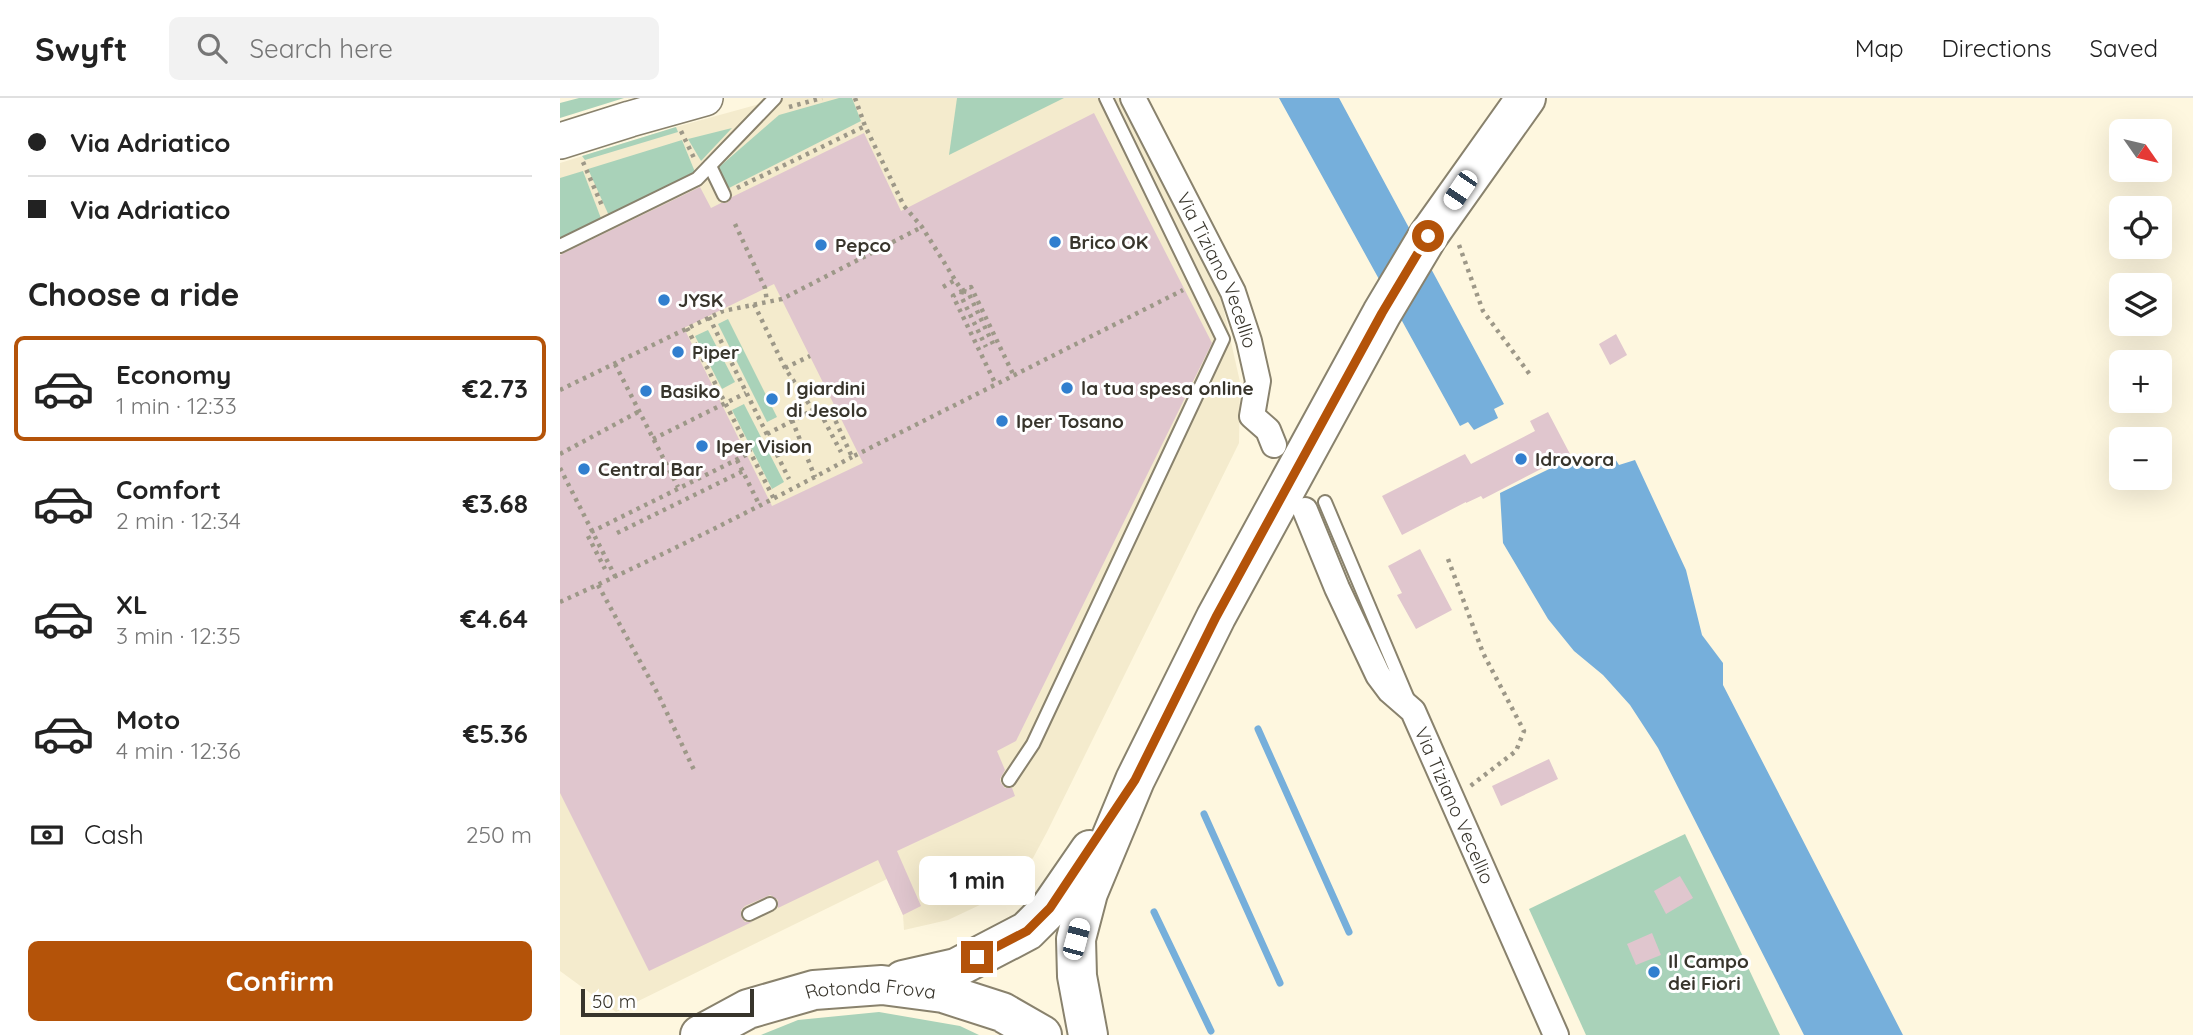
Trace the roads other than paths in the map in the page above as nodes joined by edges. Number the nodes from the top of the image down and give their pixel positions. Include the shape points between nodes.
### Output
1 (705, 98) edge
2 (775, 98) edge
3 (1106, 98) edge
4 (1133, 98) edge
5 (1526, 98) edge
6 (572, 153) edge
7 (706, 170) junction
8 (724, 195) road end
9 (560, 246) edge
10 (1274, 445) dead end
11 (1315, 506) dead end
12 (1009, 780) dead end
13 (1135, 780) junction
14 (770, 904) dead end
15 (749, 914) dead end
16 (881, 985) junction
17 (700, 1035) edge
18 (1042, 1035) edge
19 (1088, 1035) edge
20 (1556, 1035) edge

1 - 6 street via 668,108
2 - 7 lane
3 - 12 lane via 1223,339 1033,744
4 - 10 street, Via Tiziano Vecellio via 1233,292 1258,381 1252,416 1268,430
5 - 13 main road via 1428,236 1382,313 1216,617
7 - 8 lane
7 - 9 lane via 697,179
11 - 20 street, Via Tiziano Vecellio via 1337,588 1378,675 1413,711
13 - 16 main road via 1050,908 1027,931 956,968
13 - 19 main road via 1088,893 1076,939 1077,976
14 - 15 lane
16 - 17 main road, Rotonda Frova via 814,990 748,1009
16 - 18 main road, Rotonda Frova via 943,993 1002,1012

